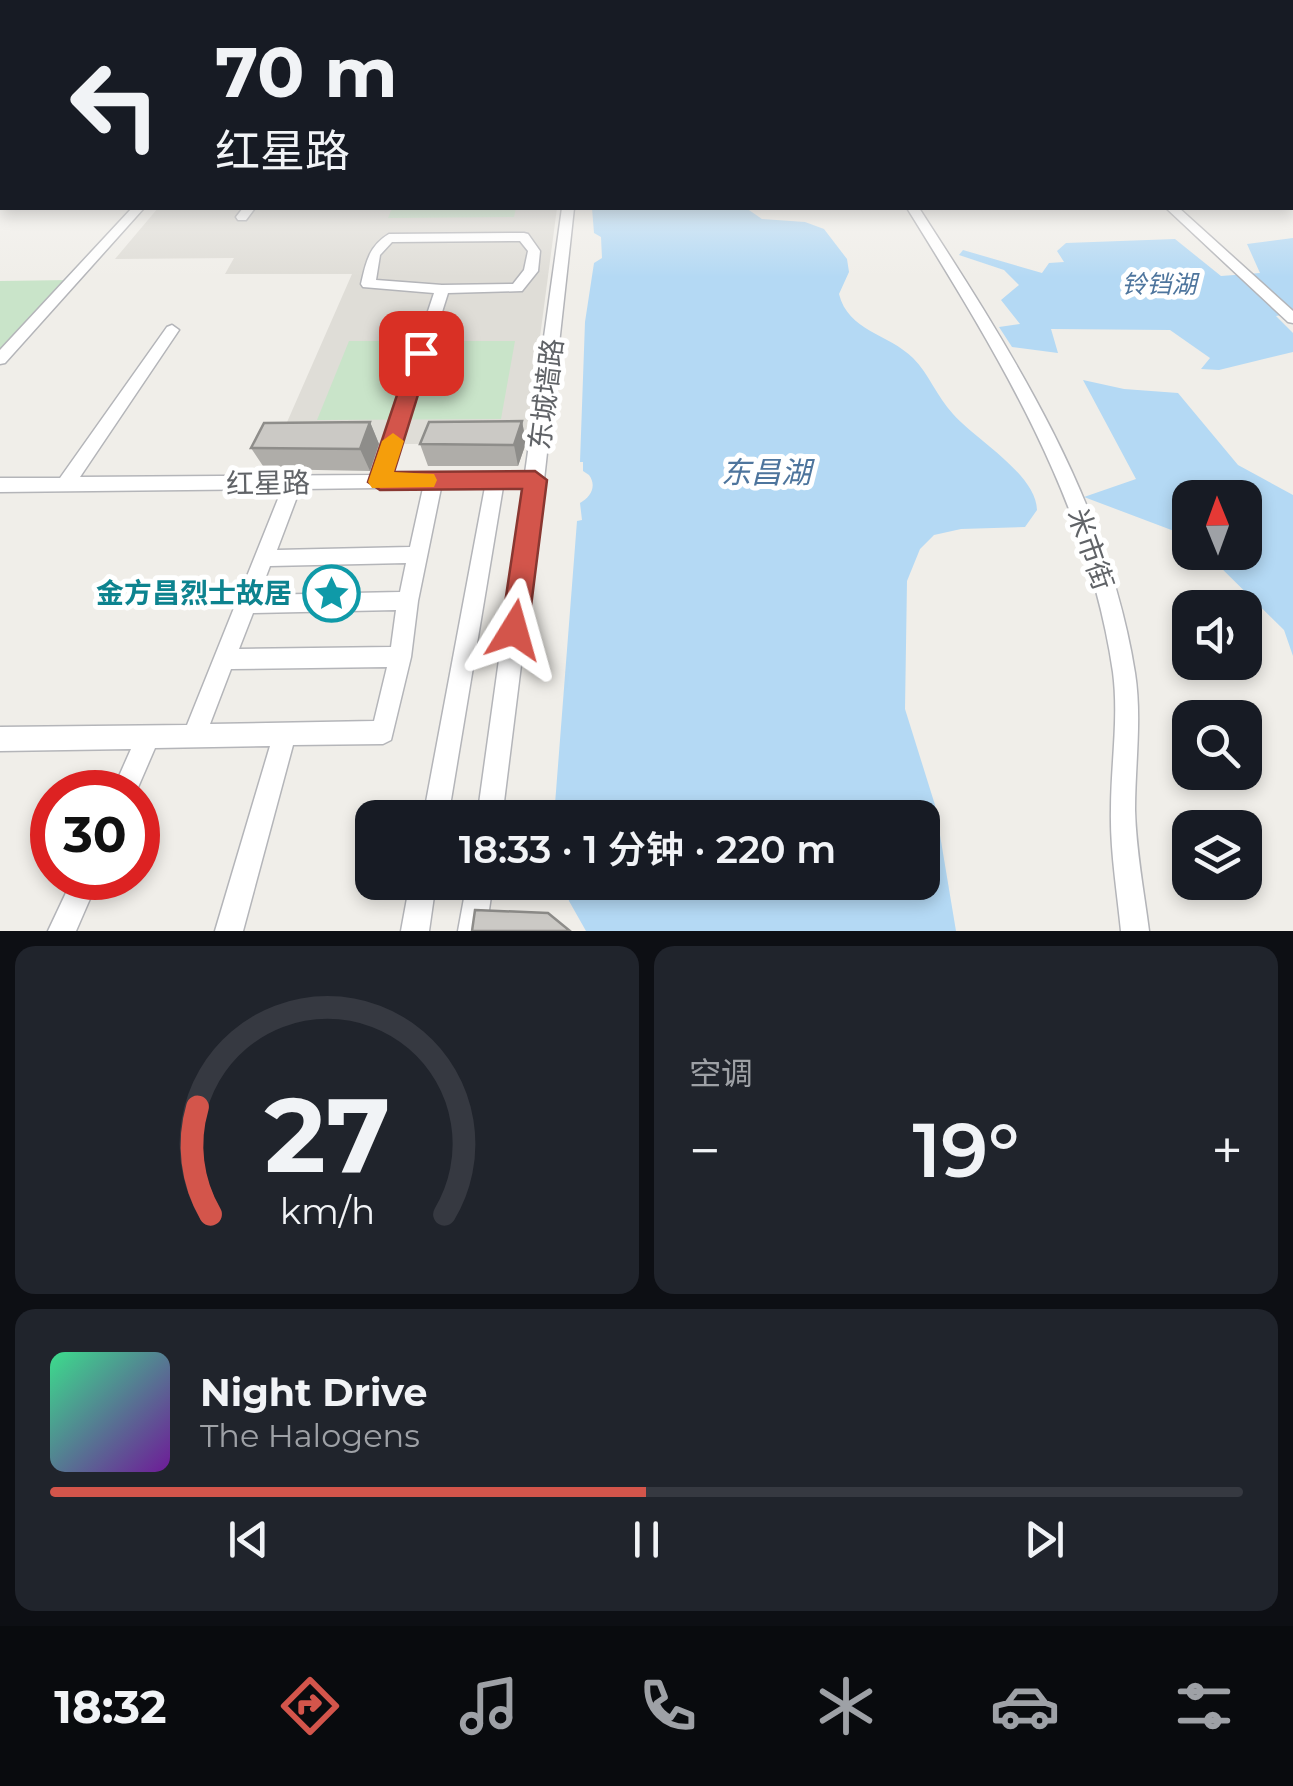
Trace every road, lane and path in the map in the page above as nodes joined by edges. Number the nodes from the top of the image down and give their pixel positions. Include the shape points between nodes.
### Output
1 (136, 210) edge
2 (568, 210) edge
3 (913, 210) edge
4 (1174, 210) edge
5 (442, 289) junction
6 (1291, 318) edge
7 (172, 330) dead end
8 (0, 360) edge
9 (434, 480) junction
10 (495, 480) junction
11 (535, 480) junction
12 (380, 482) junction
13 (293, 483) junction
14 (0, 485) edge
15 (65, 485) junction
16 (418, 555) junction
17 (264, 558) junction
18 (408, 601) junction
19 (242, 604) junction
20 (400, 657) junction
21 (224, 659) junction
22 (285, 734) junction
23 (148, 736) junction
24 (194, 736) junction
25 (0, 739) edge
26 (133, 770) edge
27 (438, 800) edge
28 (491, 800) edge
29 (76, 900) edge
30 (420, 900) edge
31 (477, 900) edge
32 (62, 931) edge
33 (229, 931) edge
34 (414, 931) edge
35 (472, 931) edge
36 (1135, 931) edge

1 - 8 street
2 - 11 street, 东城墙路
3 - 36 street, 米市街 via 1005,360 1070,486 1104,578 1125,676 1123,816
4 - 6 street
5 - 5 street via 517,288 531,271 534,251 524,238 389,238 374,254 368,284
5 - 12 street
7 - 15 street
9 - 10 street, 红星路
9 - 12 street, 红星路
9 - 16 street
10 - 11 street, 红星路
10 - 27 street
11 - 28 street, 东城墙路
12 - 13 street, 红星路
13 - 15 street, 红星路
13 - 17 street
14 - 15 street, 红星路
16 - 17 street
16 - 18 street
17 - 19 street
18 - 19 street
18 - 20 street
19 - 21 street
20 - 21 street
20 - 22 street via 383,732
21 - 24 street
22 - 24 street
22 - 33 street
23 - 24 street
23 - 25 street
23 - 26 street
29 - 32 street
30 - 34 street
31 - 35 street

